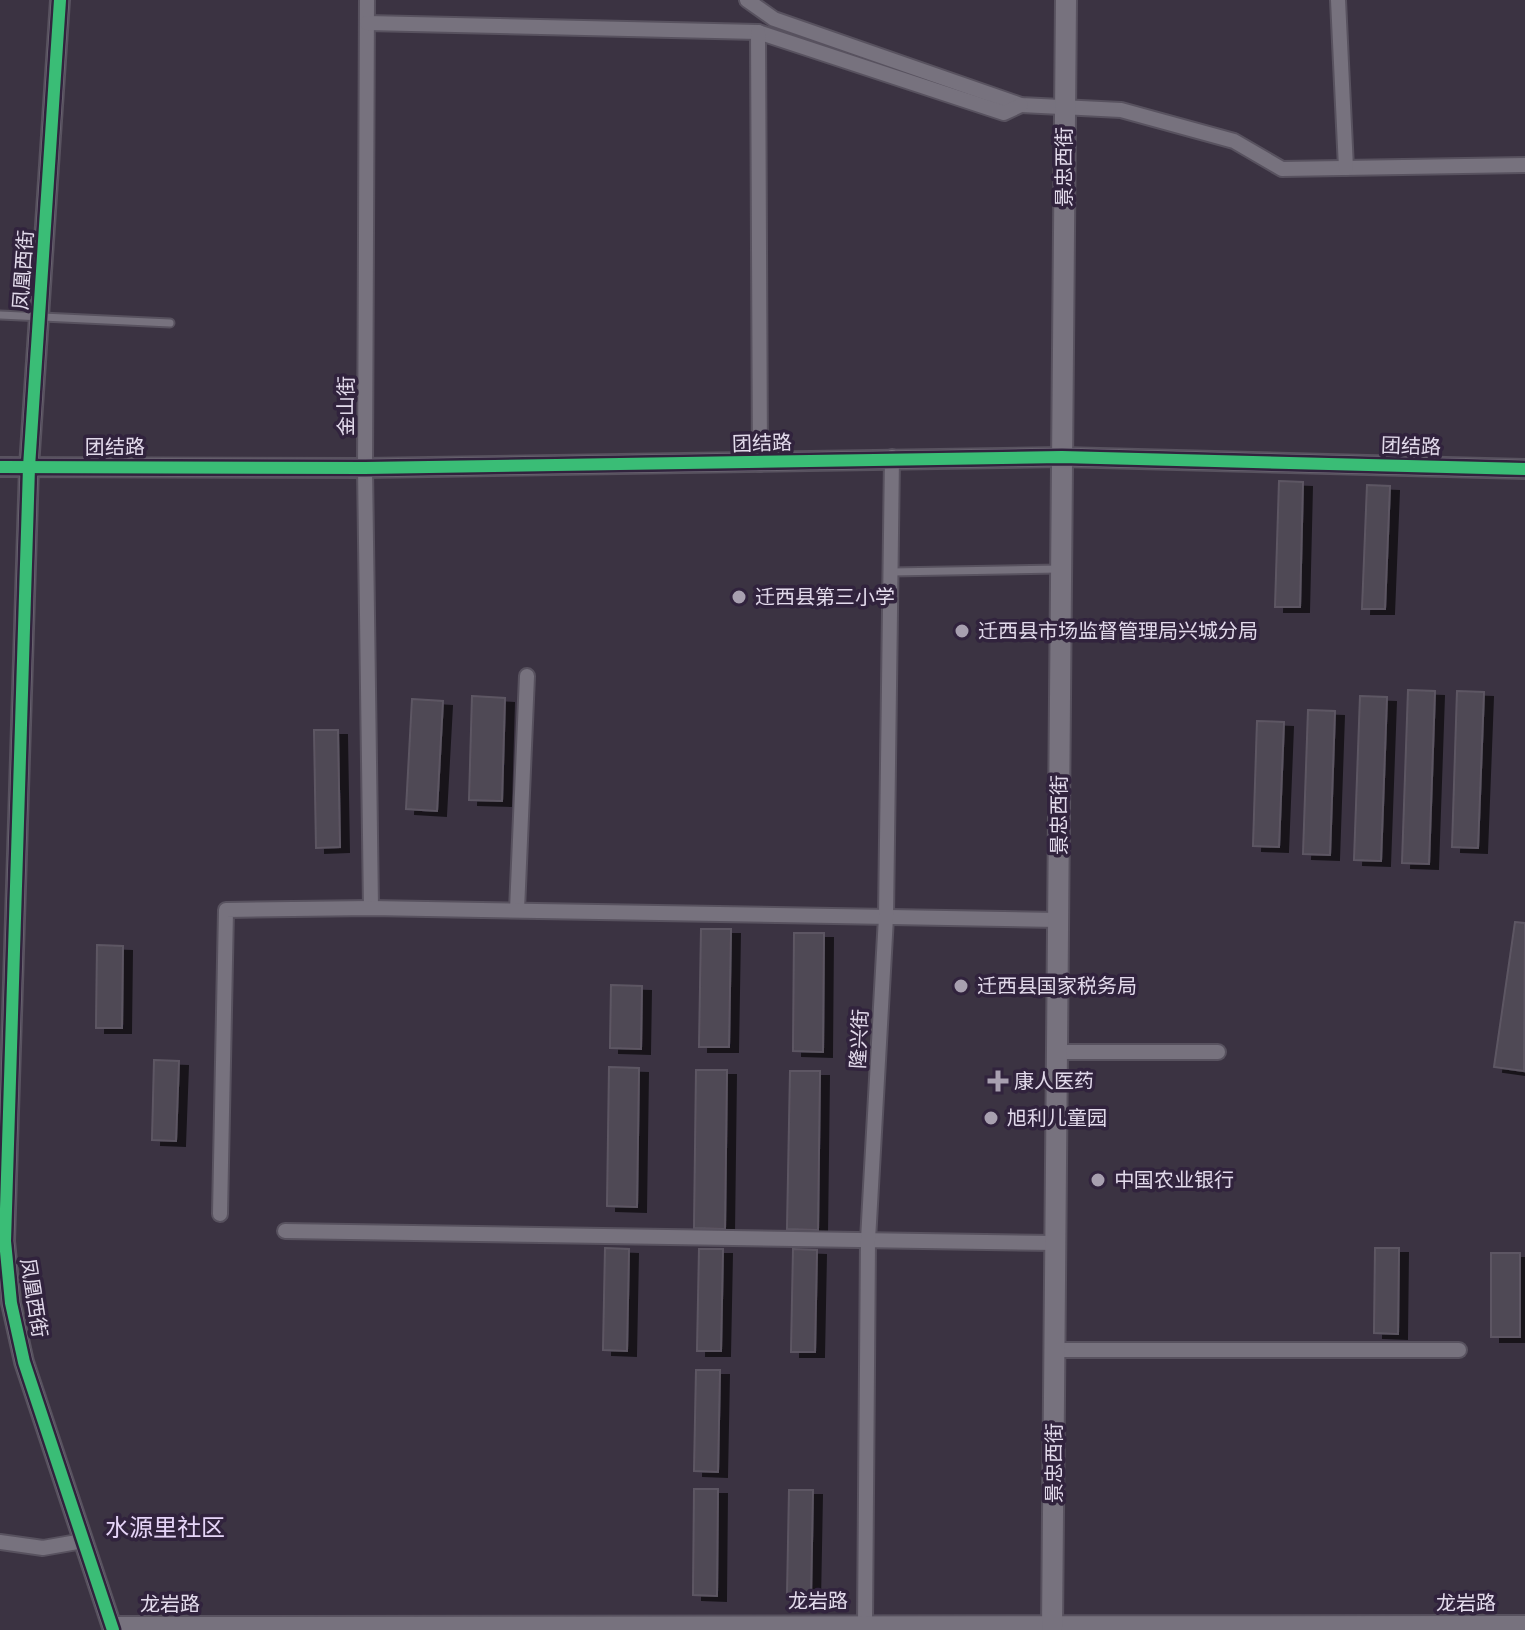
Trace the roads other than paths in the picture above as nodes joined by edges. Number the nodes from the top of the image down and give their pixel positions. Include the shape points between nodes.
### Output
1 (60, 0) edge
2 (367, 0) edge
3 (747, 0) edge
4 (1066, 0) edge
5 (1338, 0) edge
6 (367, 23) junction
7 (758, 32) junction
8 (1021, 105) junction
9 (1065, 107) junction
10 (1525, 165) edge
11 (1346, 168) junction
12 (0, 315) edge
13 (40, 317) junction
14 (170, 323) dead end
15 (892, 457) junction
16 (1062, 457) junction
17 (760, 464) junction
18 (0, 467) edge
19 (29, 467) junction
20 (365, 468) junction
21 (1525, 469) edge
22 (1061, 569) junction
23 (891, 572) junction
24 (527, 676) dead end
25 (371, 908) junction
26 (517, 910) junction
27 (886, 917) junction
28 (1058, 920) junction
29 (1057, 1052) junction
30 (1218, 1052) dead end
31 (4, 1168) edge
32 (220, 1214) dead end
33 (285, 1231) dead end
34 (868, 1240) junction
35 (1055, 1243) junction
36 (1055, 1350) junction
37 (1459, 1350) dead end
38 (83, 1541) junction
39 (0, 1542) edge
40 (865, 1623) junction
41 (1525, 1625) edge
42 (1052, 1627) edge
43 (112, 1628) edge

1 - 13 street, 凤凰西街
2 - 6 street, 金山街
3 - 8 street via 774,19
4 - 9 main road, 景忠西街
5 - 11 street
6 - 7 street
6 - 20 street, 金山街
7 - 8 street via 1004,113
7 - 17 street
8 - 9 street
9 - 11 street via 1121,110 1234,141 1282,169
9 - 16 main road, 景忠西街
10 - 11 street
12 - 13 lane
13 - 14 lane
13 - 19 street, 凤凰西街
15 - 16 street, 团结路
15 - 17 street, 团结路
15 - 23 street, 隆兴街
16 - 21 street, 团结路
16 - 22 main road, 景忠西街
17 - 20 street, 团结路
18 - 19 street, 团结路
19 - 20 street, 团结路
19 - 31 street, 凤凰西街
20 - 25 street, 金山街
22 - 23 lane
22 - 28 main road, 景忠西街
23 - 27 street, 隆兴街
24 - 26 street
25 - 26 street
25 - 32 street via 226,910
26 - 27 street
27 - 28 street
27 - 34 street, 隆兴街
28 - 29 main road, 景忠西街
29 - 30 street
29 - 35 main road, 景忠西街
31 - 38 street, 凤凰西街 via 11,1303 24,1362
33 - 34 street
34 - 35 street
34 - 40 street, 隆兴街
35 - 36 main road, 景忠西街
36 - 37 street
36 - 42 main road, 景忠西街
38 - 39 street via 43,1548
38 - 43 street, 凤凰西街
40 - 42 street, 龙岩路
40 - 43 street, 龙岩路
41 - 42 street, 龙岩路

